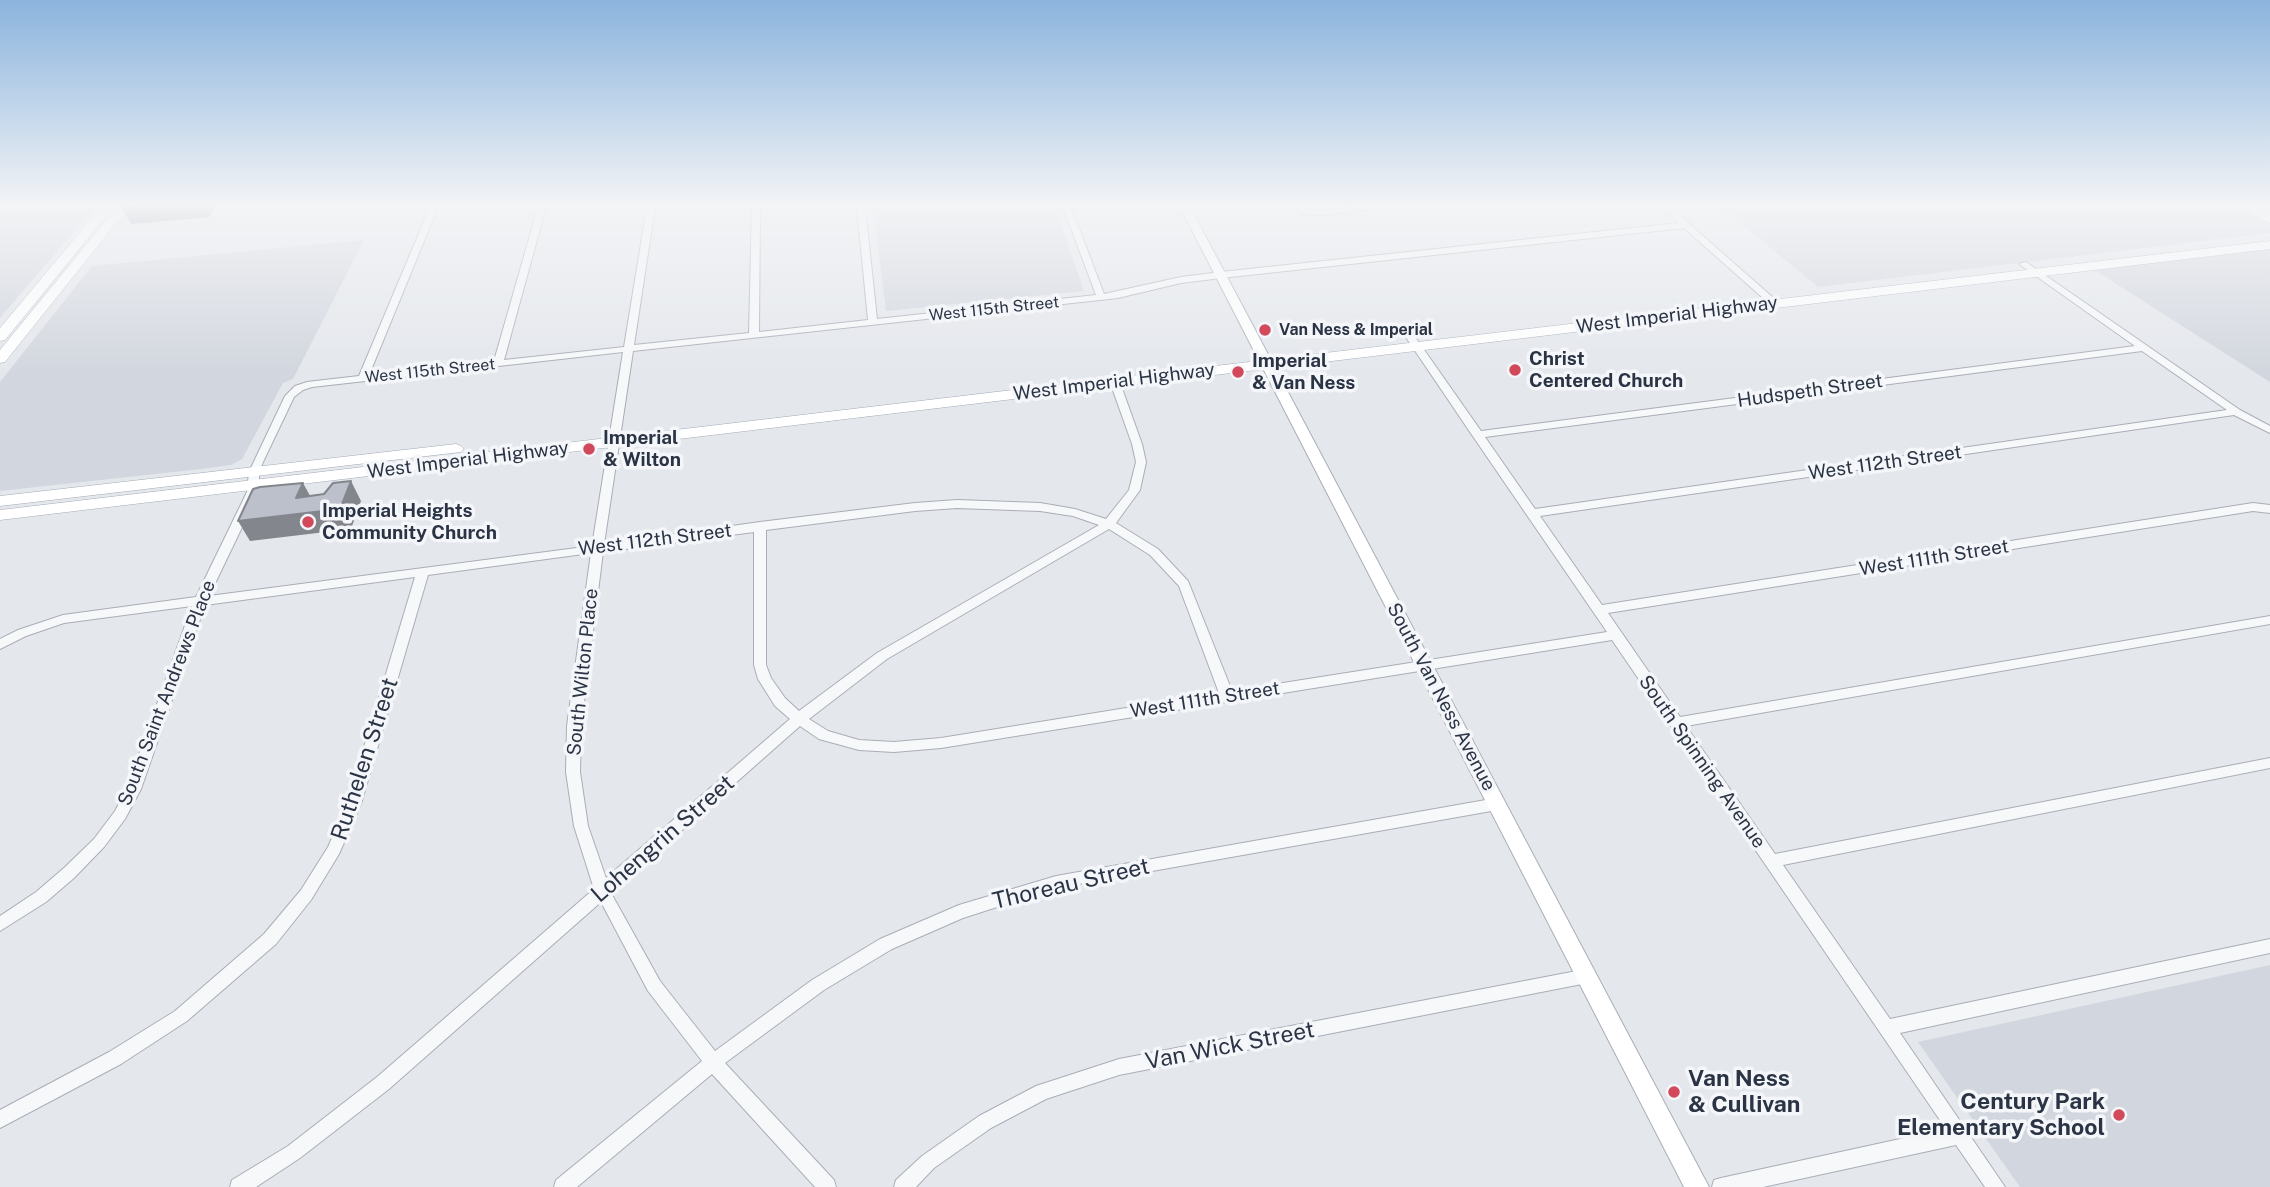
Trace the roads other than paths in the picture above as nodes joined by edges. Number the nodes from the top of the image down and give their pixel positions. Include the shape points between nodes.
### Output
1 (62, 262) edge
2 (78, 262) edge
3 (411, 262) edge
4 (526, 262) edge
5 (642, 262) edge
6 (755, 262) edge
7 (867, 262) edge
8 (1088, 262) edge
9 (1214, 262) edge
10 (1339, 262) edge
11 (1729, 262) edge
12 (2036, 262) edge
13 (2124, 262) edge
14 (2023, 264) junction
15 (2035, 273) junction
16 (1221, 275) junction
17 (1101, 297) junction
18 (1770, 299) junction
19 (873, 322) junction
20 (754, 335) junction
21 (0, 337) edge
22 (1413, 341) junction
23 (2142, 348) junction
24 (629, 349) junction
25 (0, 359) edge
26 (1265, 359) junction
27 (498, 364) junction
28 (363, 378) junction
29 (1115, 382) junction
30 (299, 388) joint
31 (2236, 412) junction
32 (2270, 430) edge
33 (1477, 435) junction
34 (616, 436) junction
35 (254, 479) junction
36 (0, 501) edge
37 (2270, 509) edge
38 (1533, 513) junction
39 (0, 515) edge
40 (1109, 524) junction
41 (760, 526) junction
42 (598, 547) junction
43 (424, 571) junction
44 (201, 600) junction
45 (1599, 610) junction
46 (2270, 621) edge
47 (1615, 635) junction
48 (0, 645) edge
49 (1424, 665) junction
50 (1227, 696) junction
51 (799, 719) junction
52 (1676, 723) junction
53 (2270, 763) edge
54 (1497, 804) junction
55 (1771, 861) junction
56 (604, 892) junction
57 (0, 923) edge
58 (2270, 946) edge
59 (1587, 976) junction
60 (1887, 1028) junction
61 (713, 1062) junction
62 (0, 1119) edge
63 (1959, 1135) junction
64 (239, 1187) edge
65 (563, 1187) edge
66 (827, 1187) edge
67 (903, 1187) edge
68 (1697, 1187) edge
69 (1721, 1187) edge
70 (1996, 1187) edge

1 - 21 main road
2 - 25 main road
3 - 28 street
4 - 27 street
5 - 24 street, South Wilton Place
6 - 20 street
7 - 19 street
8 - 17 street
9 - 16 main road, South Van Ness Avenue
10 - 16 street, West 115th Street
11 - 18 street
12 - 14 main road, West Imperial Highway
13 - 15 main road, West Imperial Highway
14 - 15 street
14 - 18 main road, West Imperial Highway
15 - 18 main road, West Imperial Highway
15 - 23 street
16 - 17 street, West 115th Street
16 - 26 main road, South Van Ness Avenue
17 - 19 street, West 115th Street
18 - 22 main road, West Imperial Highway
19 - 20 street, West 115th Street
20 - 24 street, West 115th Street
22 - 26 main road, West Imperial Highway
22 - 33 street, South Spinning Avenue
23 - 31 street
23 - 33 street, Hudspeth Street
24 - 27 street, West 115th Street
24 - 34 street, South Wilton Place
26 - 29 main road, West Imperial Highway
26 - 34 main road, West Imperial Highway
26 - 49 main road, South Van Ness Avenue
27 - 28 street, West 115th Street
28 - 30 street, West 115th Street
29 - 34 main road, West Imperial Highway
29 - 40 street via 1141,462 1134,490
30 - 35 street, South Saint Andrews Place via 290,396
31 - 32 street
31 - 38 street, West 112th Street
33 - 38 street, South Spinning Avenue
34 - 35 main road, West Imperial Highway
34 - 42 street, South Wilton Place
35 - 36 main road, West Imperial Highway
35 - 39 main road, West Imperial Highway
35 - 44 street, South Saint Andrews Place
37 - 45 street, West 111th Street via 2239,509
38 - 45 street, South Spinning Avenue
40 - 41 street, West 112th Street via 1040,507 957,504
40 - 50 street via 1154,552 1184,584
40 - 51 street, Lohengrin Street via 882,656
41 - 42 street, West 112th Street
41 - 51 street, West 111th Street via 760,665 780,702
42 - 43 street, West 112th Street
42 - 56 street, South Wilton Place via 574,726 573,772 581,826
43 - 44 street, West 112th Street
43 - 62 street, Ruthelen Street via 354,804 334,850 306,895 270,939 181,1016 115,1058
44 - 48 street via 62,620
44 - 57 street, South Saint Andrews Place via 134,789 120,815 69,873
45 - 47 street, South Spinning Avenue
46 - 52 street
47 - 49 street, West 111th Street
47 - 52 street, South Spinning Avenue
49 - 50 street, West 111th Street
49 - 54 main road, South Van Ness Avenue
50 - 51 street, West 111th Street via 894,747 859,745 824,735
51 - 56 street, Lohengrin Street
52 - 55 street, South Spinning Avenue
53 - 55 street
54 - 59 main road, South Van Ness Avenue
54 - 61 street, Thoreau Street via 1056,883 959,912 887,944 818,985
55 - 60 street, South Spinning Avenue
56 - 61 street, South Wilton Place via 654,985
56 - 64 street, Lohengrin Street via 383,1083 294,1152
58 - 60 street
59 - 67 street, Van Wick Street via 1119,1068 1042,1092 985,1122 928,1162
59 - 68 main road, South Van Ness Avenue
60 - 63 street, South Spinning Avenue
61 - 65 street, Thoreau Street
61 - 66 street, South Wilton Place
63 - 69 street
63 - 70 street, South Spinning Avenue

